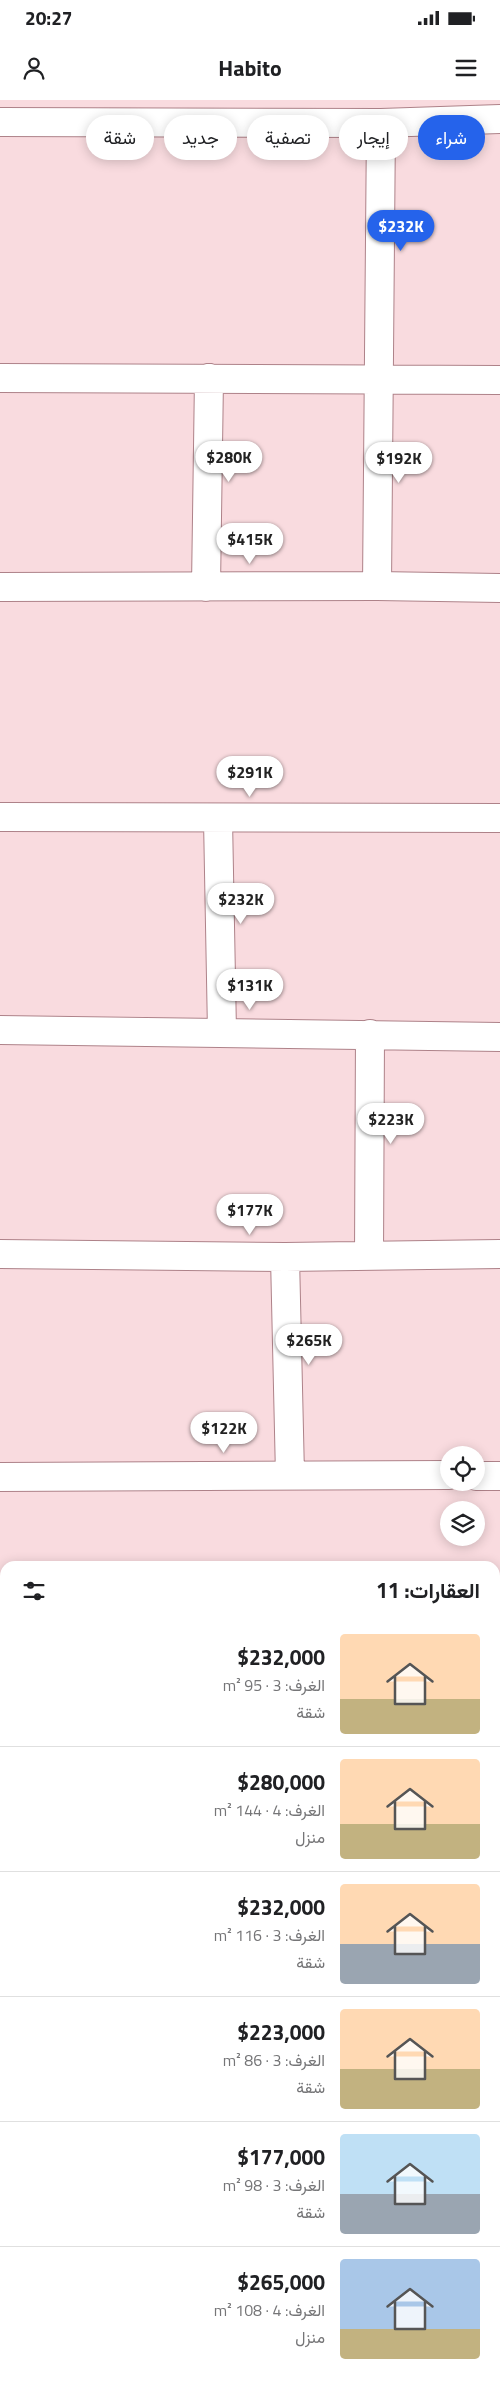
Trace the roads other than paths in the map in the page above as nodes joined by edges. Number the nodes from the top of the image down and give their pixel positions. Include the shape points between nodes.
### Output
1 (94, 111) edge
2 (500, 120) edge
3 (339, 121) edge
4 (0, 122) edge
5 (408, 122) edge
6 (381, 160) edge
7 (0, 378) edge
8 (209, 378) junction
9 (500, 380) edge
10 (378, 381) junction
11 (376, 586) junction
12 (0, 587) edge
13 (206, 587) junction
14 (500, 588) edge
15 (0, 817) edge
16 (500, 818) edge
17 (218, 819) junction
18 (0, 1030) edge
19 (222, 1032) junction
20 (370, 1034) junction
21 (500, 1036) edge
22 (0, 1254) edge
23 (500, 1254) edge
24 (369, 1256) junction
25 (286, 1257) junction
26 (290, 1475) junction
27 (440, 1475) edge
28 (485, 1476) edge
29 (500, 1476) edge
30 (0, 1477) edge

1 - 3 street
1 - 4 street
2 - 5 street
6 - 10 street
7 - 8 street
8 - 10 street
8 - 13 street
9 - 10 street
10 - 11 street
11 - 13 street
11 - 14 street
12 - 13 street
15 - 17 street
16 - 17 street
17 - 19 street
18 - 19 street
19 - 20 street
20 - 21 street
20 - 24 street
22 - 25 street
23 - 24 street
24 - 25 street
25 - 26 street
26 - 27 street
26 - 30 street
28 - 29 street

